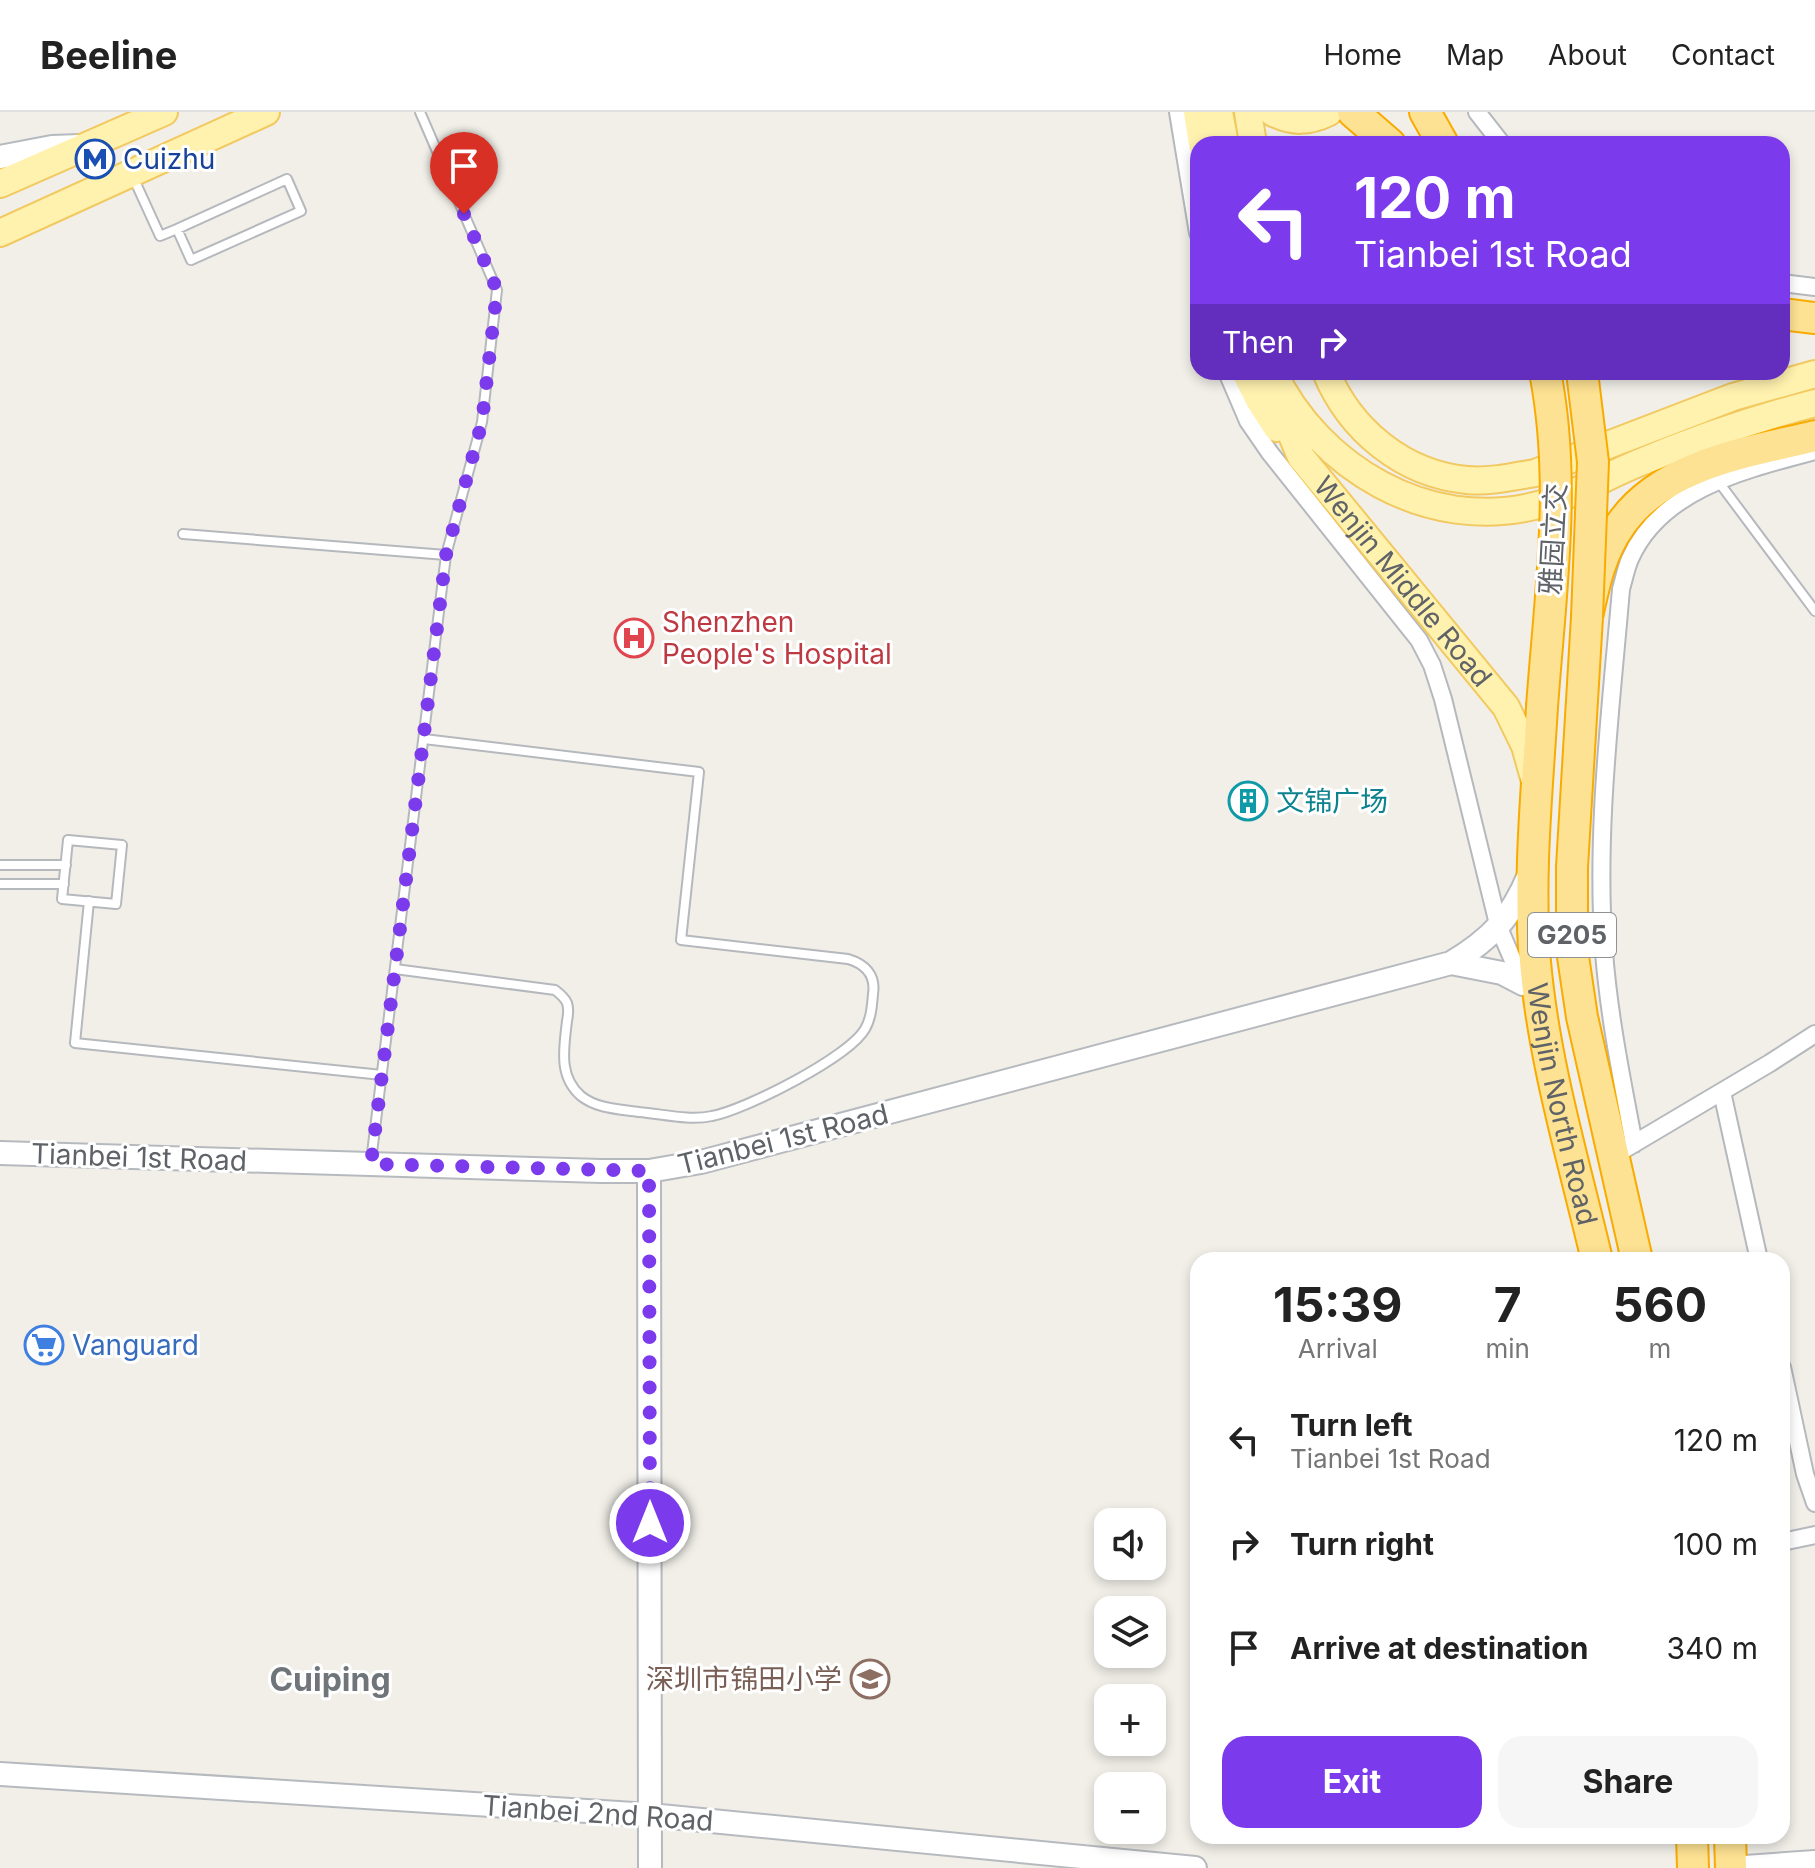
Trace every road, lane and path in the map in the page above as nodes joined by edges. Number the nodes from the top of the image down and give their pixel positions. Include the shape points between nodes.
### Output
1 (164, 112) edge
2 (266, 112) edge
3 (420, 112) edge
4 (1178, 112) edge
5 (1197, 112) edge
6 (1248, 112) edge
7 (1272, 112) edge
8 (1329, 112) edge
9 (1353, 112) edge
10 (1412, 112) edge
11 (1425, 112) edge
12 (1477, 112) edge
13 (1217, 132) edge
14 (1252, 136) edge
15 (1381, 136) edge
16 (1435, 136) edge
17 (1438, 136) edge
18 (1496, 136) edge
19 (86, 146) junction
20 (0, 157) edge
21 (131, 173) junction
22 (0, 184) edge
23 (1190, 185) edge
24 (177, 229) junction
25 (0, 233) edge
26 (1790, 284) edge
27 (1815, 287) edge
28 (1790, 315) edge
29 (1815, 318) edge
30 (1815, 374) edge
31 (1230, 380) edge
32 (1249, 380) edge
33 (1273, 380) edge
34 (1276, 380) edge
35 (1295, 380) edge
36 (1329, 380) edge
37 (1546, 380) edge
38 (1583, 380) edge
39 (1815, 403) edge
40 (1310, 428) junction
41 (1815, 436) edge
42 (1815, 451) edge
43 (1301, 457) junction
44 (1718, 481) junction
45 (183, 534) dead end
46 (446, 555) junction
47 (1815, 611) edge
48 (1587, 617) junction
49 (1542, 707) joint
50 (424, 739) junction
51 (1537, 789) junction
52 (0, 865) edge
53 (66, 865) junction
54 (1533, 867) junction
55 (0, 884) edge
56 (64, 884) junction
57 (89, 901) junction
58 (1499, 928) junction
59 (1451, 963) junction
60 (395, 969) junction
61 (1523, 984) junction
62 (1543, 1029) junction
63 (1815, 1034) edge
64 (382, 1075) junction
65 (1722, 1092) junction
66 (1624, 1150) junction
67 (0, 1153) edge
68 (371, 1164) junction
69 (649, 1171) junction
70 (1595, 1252) edge
71 (1636, 1252) edge
72 (1757, 1252) edge
73 (1790, 1404) edge
74 (1815, 1503) edge
75 (1815, 1535) edge
76 (1790, 1540) edge
77 (0, 1774) edge
78 (650, 1815) junction
79 (1730, 1844) edge
80 (1815, 1862) edge
81 (650, 1868) edge
82 (1195, 1868) edge
83 (1731, 1868) edge

1 - 19 main road
2 - 21 main road
3 - 46 lane via 497,290 482,422
4 - 23 street
5 - 13 main road
6 - 14 main road
7 - 8 main road via 1300,121
9 - 15 highway
10 - 16 main road
11 - 17 highway
12 - 18 street
19 - 20 street
19 - 22 main road
21 - 24 lane via 160,236
21 - 25 main road
24 - 24 lane via 287,179 301,211 191,260
26 - 27 street
28 - 29 highway
30 - 36 main road via 1733,397 1535,473 1467,480 1435,474 1379,445
31 - 58 street via 1248,421 1270,453 1419,640 1432,665
32 - 43 main road via 1273,424
33 - 43 main road, Wenjin Middle Road
34 - 40 main road
35 - 40 main road
37 - 49 highway, 雅园立交 / G205, bridge via 1555,429 1557,501
38 - 48 highway, G205, bridge via 1593,462
39 - 40 main road via 1711,433 1537,506 1497,513 1457,511 1393,493 1334,453
41 - 48 highway, bridge via 1681,475 1645,498 1621,523 1605,553
42 - 44 street
43 - 51 main road, Wenjin Middle Road via 1506,707
44 - 47 lane
44 - 66 street via 1649,528 1630,559 1621,589 1604,791 1604,950
45 - 46 lane
46 - 50 lane
48 - 66 highway, Wenjin North Road / G205 via 1572,950 1582,1017
49 - 51 highway, Wenjin North Road / G205
50 - 60 lane
50 - 60 lane via 699,772 681,940 848,959 867,969 875,985 860,1037 818,1069 730,1111 693,1118 611,1108 582,1097 565,1072 567,1002 555,990
51 - 54 highway, Wenjin North Road / G205
52 - 53 lane
53 - 56 lane
53 - 57 lane via 68,840 122,845 116,904
54 - 58 street, Tianbei 1st Road
54 - 62 highway, Wenjin North Road / G205
55 - 56 lane
56 - 57 lane via 62,899
57 - 64 lane via 75,1043
58 - 59 street, Tianbei 1st Road
58 - 61 street
59 - 61 street, Tianbei 1st Road via 1502,973
59 - 69 street, Tianbei 1st Road via 701,1162
60 - 64 lane
61 - 62 street
62 - 70 highway, Wenjin North Road / G205
63 - 65 street
64 - 68 lane
65 - 66 street
65 - 72 street
66 - 71 highway, Wenjin North Road / G205
67 - 68 street, Tianbei 1st Road
68 - 69 street, Tianbei 1st Road
69 - 78 street
73 - 74 street
75 - 76 street
77 - 78 street, Tianbei 2nd Road
78 - 81 street
78 - 82 street, Tianbei 2nd Road
79 - 83 highway
80 - 83 street

